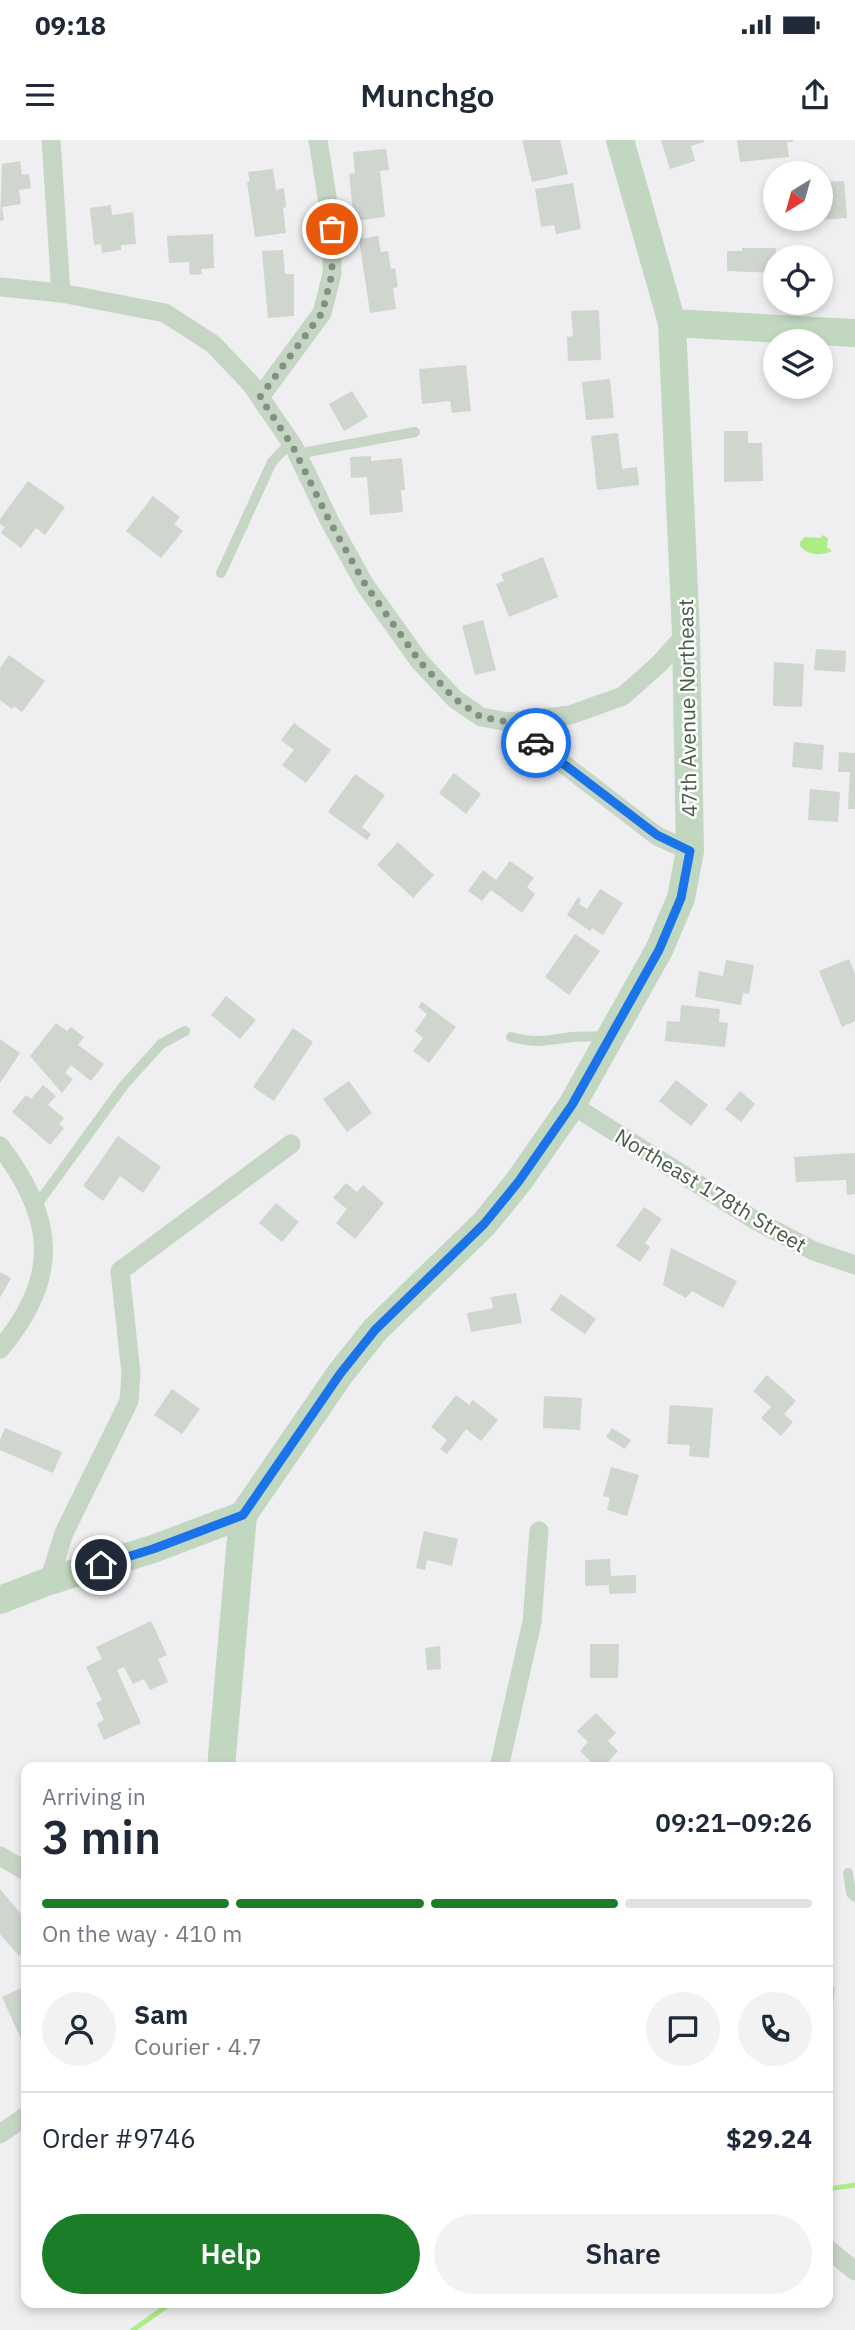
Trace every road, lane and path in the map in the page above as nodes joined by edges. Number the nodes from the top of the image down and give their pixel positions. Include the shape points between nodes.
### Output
1 (51, 140) edge
2 (318, 140) edge
3 (620, 140) edge
4 (0, 287) edge
5 (61, 293) junction
6 (672, 323) junction
7 (855, 333) edge
8 (260, 397) junction
9 (415, 432) dead end
10 (294, 448) junction
11 (222, 573) dead end
12 (686, 634) junction
13 (509, 722) junction
14 (690, 851) junction
15 (185, 1031) dead end
16 (610, 1036) junction
17 (511, 1037) dead end
18 (572, 1105) junction
19 (291, 1144) dead end
20 (0, 1146) edge
21 (36, 1206) junction
22 (855, 1265) edge
23 (0, 1349) edge
24 (243, 1515) junction
25 (539, 1531) dead end
26 (49, 1581) junction
27 (0, 1600) edge
28 (222, 1762) edge
29 (500, 1762) edge
30 (0, 1856) edge
31 (21, 1868) edge
32 (848, 1873) dead end
33 (855, 1897) edge
34 (21, 2119) edge
35 (0, 2134) edge
36 (833, 2253) edge
37 (855, 2271) edge

1 - 5 street
2 - 8 street via 332,229 332,274 322,313
3 - 6 street, 47th Avenue Northeast
4 - 5 street
5 - 8 street via 166,313 213,344
6 - 7 street
6 - 12 street, 47th Avenue Northeast
8 - 10 street
9 - 10 lane
10 - 11 lane via 272,461
10 - 13 street via 365,584 420,662 455,699 481,717
12 - 13 street via 623,695 570,715
12 - 14 street, 47th Avenue Northeast
13 - 14 street via 657,835
14 - 16 street, 47th Avenue Northeast via 681,898 659,950
15 - 21 lane via 162,1044 124,1085
16 - 17 lane via 542,1043
16 - 18 street, 47th Avenue Northeast
18 - 22 street, Northeast 178th Street via 755,1220 814,1251
18 - 24 street, 47th Avenue Northeast via 484,1224 375,1330
19 - 26 street via 120,1271 131,1373 129,1401 64,1533
20 - 21 street
21 - 23 street via 45,1239 43,1266 33,1300
24 - 26 street
24 - 28 street, 47th Avenue Northeast
25 - 29 street via 532,1622
26 - 27 street
30 - 31 street
32 - 33 lane
34 - 35 street
36 - 37 street

